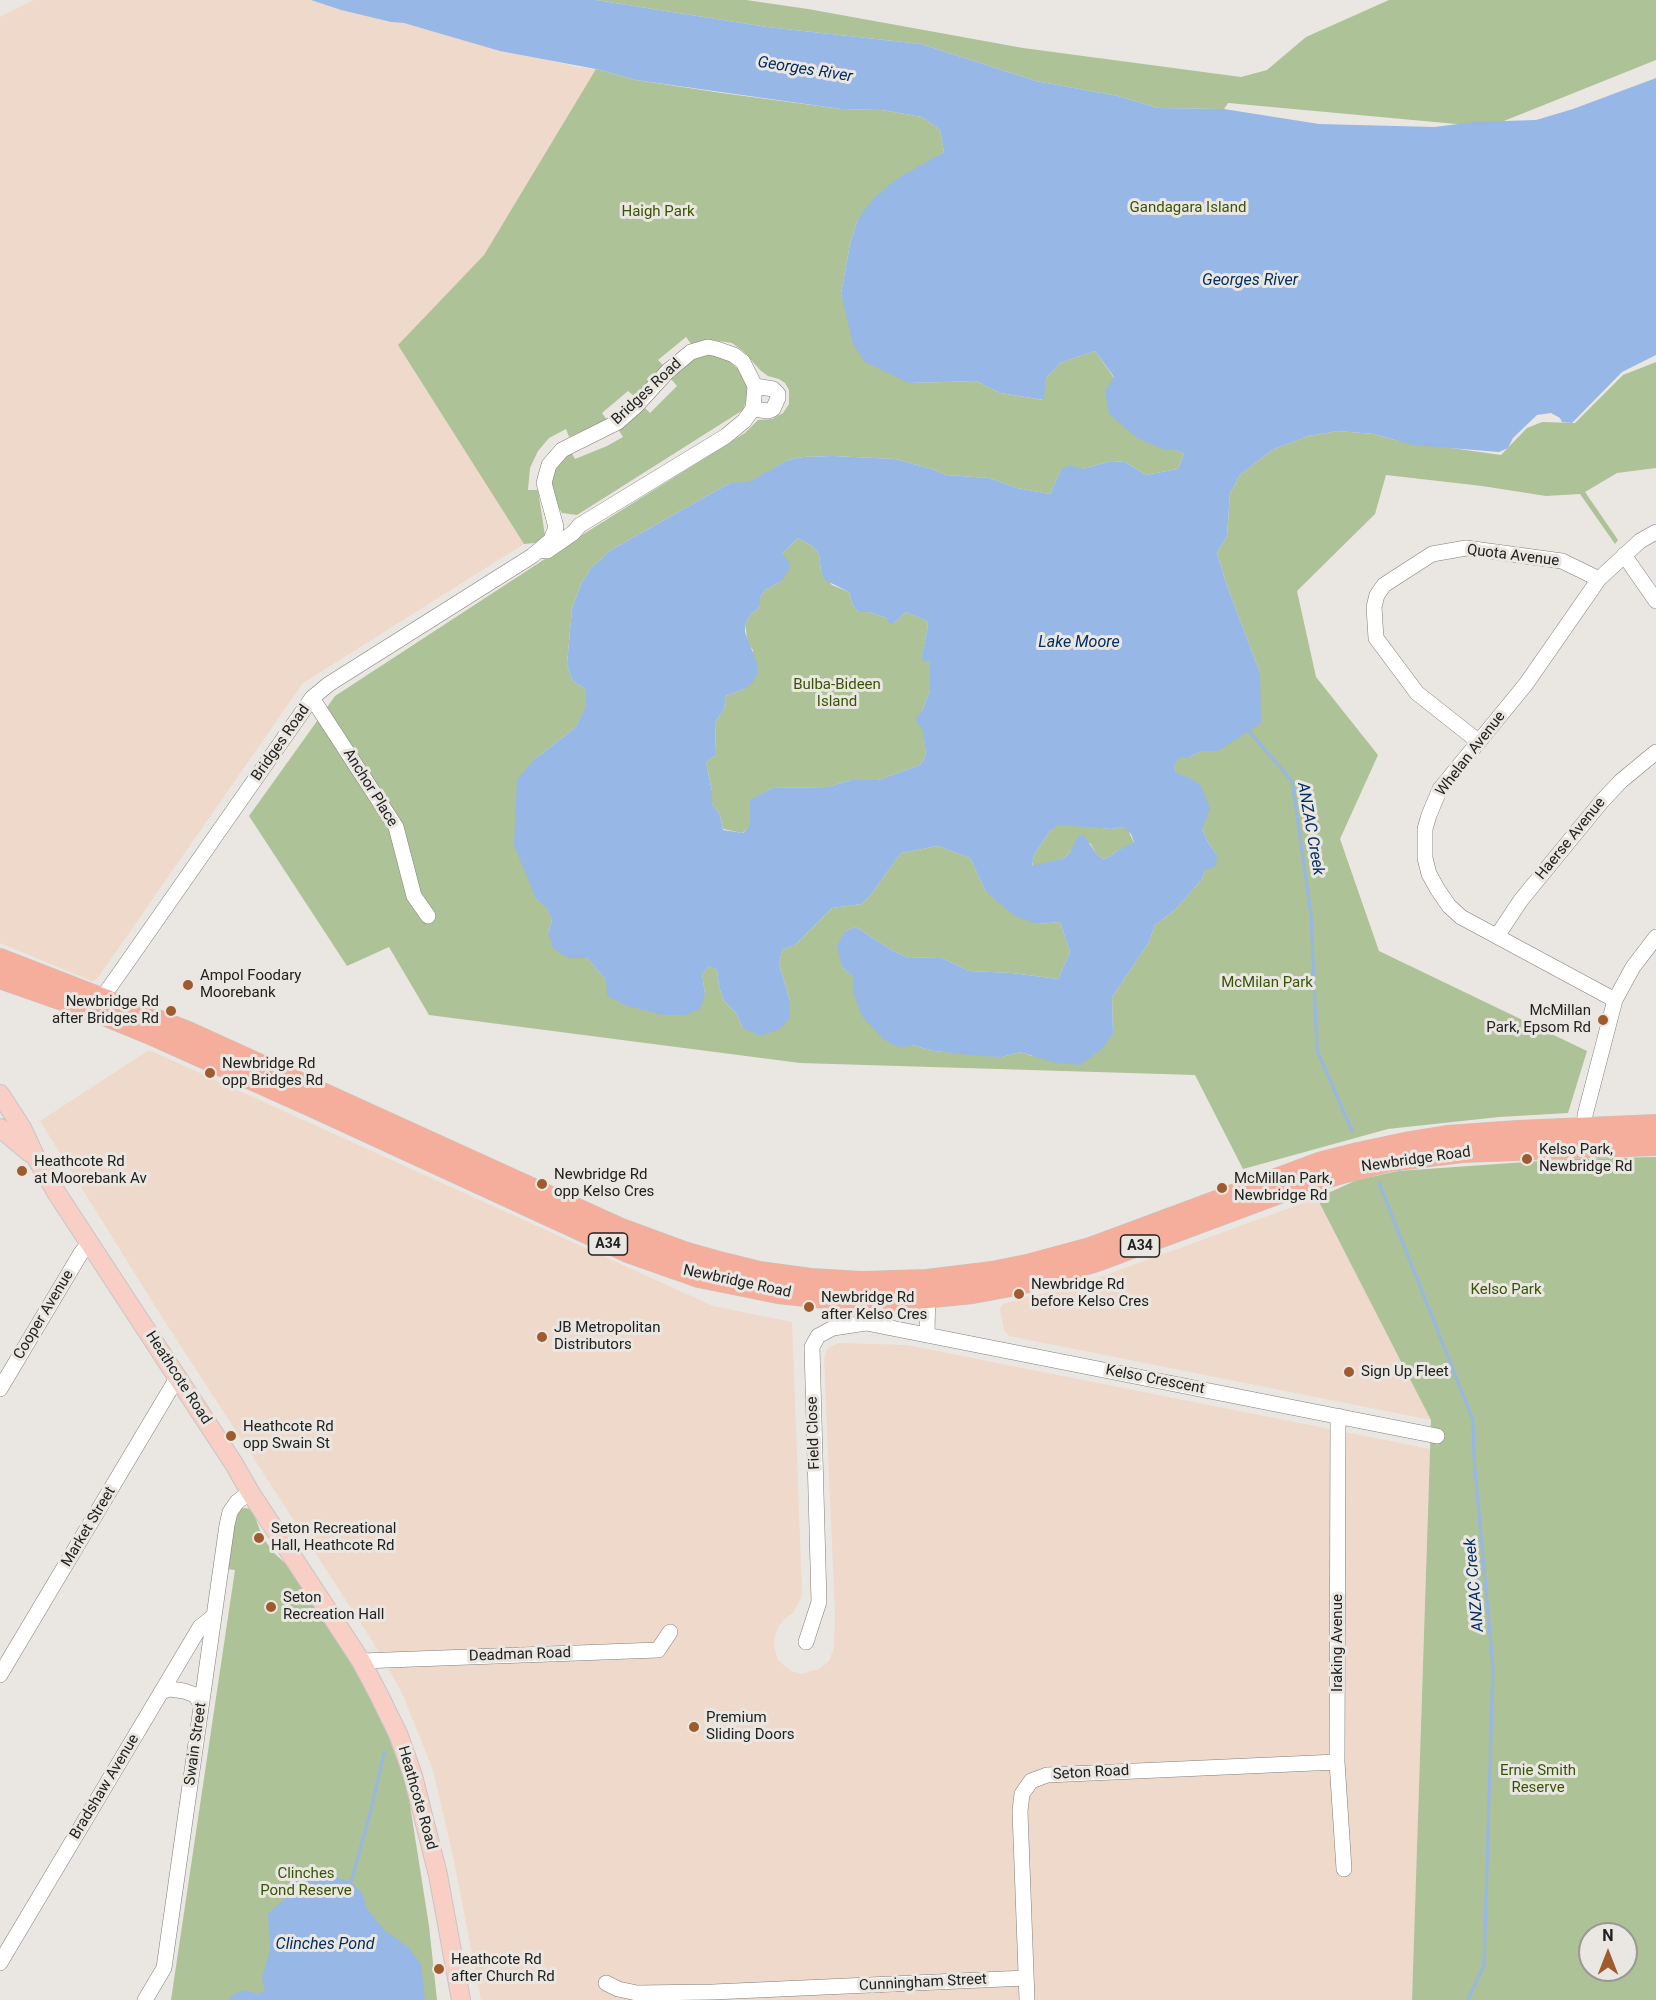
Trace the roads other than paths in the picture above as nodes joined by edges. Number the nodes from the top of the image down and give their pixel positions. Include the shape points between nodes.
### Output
1 (755, 386) junction
2 (753, 409) junction
3 (555, 518) junction
4 (580, 525) junction
5 (1656, 532) edge
6 (542, 548) junction
7 (1624, 555) junction
8 (1599, 579) junction
9 (1656, 601) edge
10 (312, 698) junction
11 (1479, 742) junction
12 (1656, 752) edge
13 (428, 916) dead end
14 (1497, 936) junction
15 (1656, 937) edge
16 (0, 958) edge
17 (0, 978) edge
18 (1615, 1000) junction
19 (99, 1005) junction
20 (0, 1094) edge
21 (0, 1107) edge
22 (17, 1120) junction
23 (1656, 1125) edge
24 (0, 1128) edge
25 (1584, 1137) junction
26 (1656, 1145) edge
27 (36, 1158) junction
28 (90, 1242) junction
29 (928, 1289) junction
30 (927, 1335) junction
31 (177, 1378) junction
32 (0, 1389) edge
33 (1338, 1416) junction
34 (1437, 1436) dead end
35 (250, 1492) junction
36 (214, 1616) junction
37 (670, 1632) dead end
38 (806, 1642) dead end
39 (361, 1661) junction
40 (0, 1675) edge
41 (161, 1692) junction
42 (201, 1704) junction
43 (1337, 1762) junction
44 (1344, 1869) dead end
45 (0, 1963) edge
46 (1026, 1978) junction
47 (606, 1983) dead end
48 (713, 1996) edge
49 (145, 2000) edge
50 (461, 2000) edge
51 (1027, 2000) edge

1 - 2 street
1 - 2 street, Bridges Road via 772,389 778,398 773,409
1 - 3 street, Bridges Road via 743,362 734,355 708,347 691,352 618,422 569,446 552,460 544,489
2 - 4 street, Bridges Road via 726,436
3 - 4 street via 566,525
3 - 6 street via 555,534
4 - 6 street, Bridges Road via 547,550
5 - 7 street, Whelan Avenue
6 - 10 street, Bridges Road
7 - 8 street, Whelan Avenue
7 - 9 street
8 - 11 street, Whelan Avenue via 1526,684
8 - 11 street, Quota Avenue via 1562,561 1466,548 1432,554 1384,585 1374,607 1376,638 1417,693
10 - 13 street, Anchor Place via 396,827 414,896
10 - 19 street, Bridges Road
11 - 14 street, Whelan Avenue via 1440,789 1429,815 1424,842 1429,874 1449,906
12 - 14 street, Haerse Avenue via 1602,801 1521,900
14 - 18 street, Whelan Avenue
15 - 18 street via 1623,982
16 - 19 highway, Newbridge Road / A34
17 - 19 highway, Newbridge Road / A34
18 - 25 street via 1585,1115
19 - 29 highway, Newbridge Road / A34 via 575,1230 666,1266 778,1293 858,1301
20 - 22 main road, Heathcote Road
21 - 22 main road, Heathcote Road
22 - 27 main road, Heathcote Road
23 - 25 highway, Newbridge Road / A34
24 - 27 main road, Heathcote Road
25 - 26 highway, Newbridge Road / A34
25 - 29 highway, Newbridge Road / A34 via 1462,1152 1384,1155 1343,1164 1301,1185 1059,1274 1002,1288
27 - 28 main road, Heathcote Road
28 - 31 main road, Heathcote Road
28 - 32 street, Cooper Avenue
29 - 30 street
30 - 33 street, Kelso Crescent
30 - 38 street, Field Close via 866,1323 833,1328 819,1336 812,1347 819,1602
31 - 35 main road, Heathcote Road
31 - 40 street, Market Street
33 - 34 street, Kelso Crescent
33 - 43 street, Iraking Avenue
35 - 36 street, Swain Street via 230,1512
35 - 39 main road, Heathcote Road
36 - 41 street, Bradshaw Avenue via 200,1627
36 - 42 street, Swain Street
37 - 39 street, Deadman Road via 658,1650
39 - 50 main road, Heathcote Road via 399,1736 413,1776 438,1875
41 - 42 street via 184,1691 195,1695
41 - 45 street, Bradshaw Avenue
42 - 49 street, Swain Street via 164,1968
43 - 44 street, Iraking Avenue
43 - 46 street, Seton Road via 1047,1775 1031,1781 1022,1794 1020,1810
46 - 48 street, Cunningham Street
46 - 51 street, Seton Road
47 - 48 street, Cunningham Street via 637,1993

